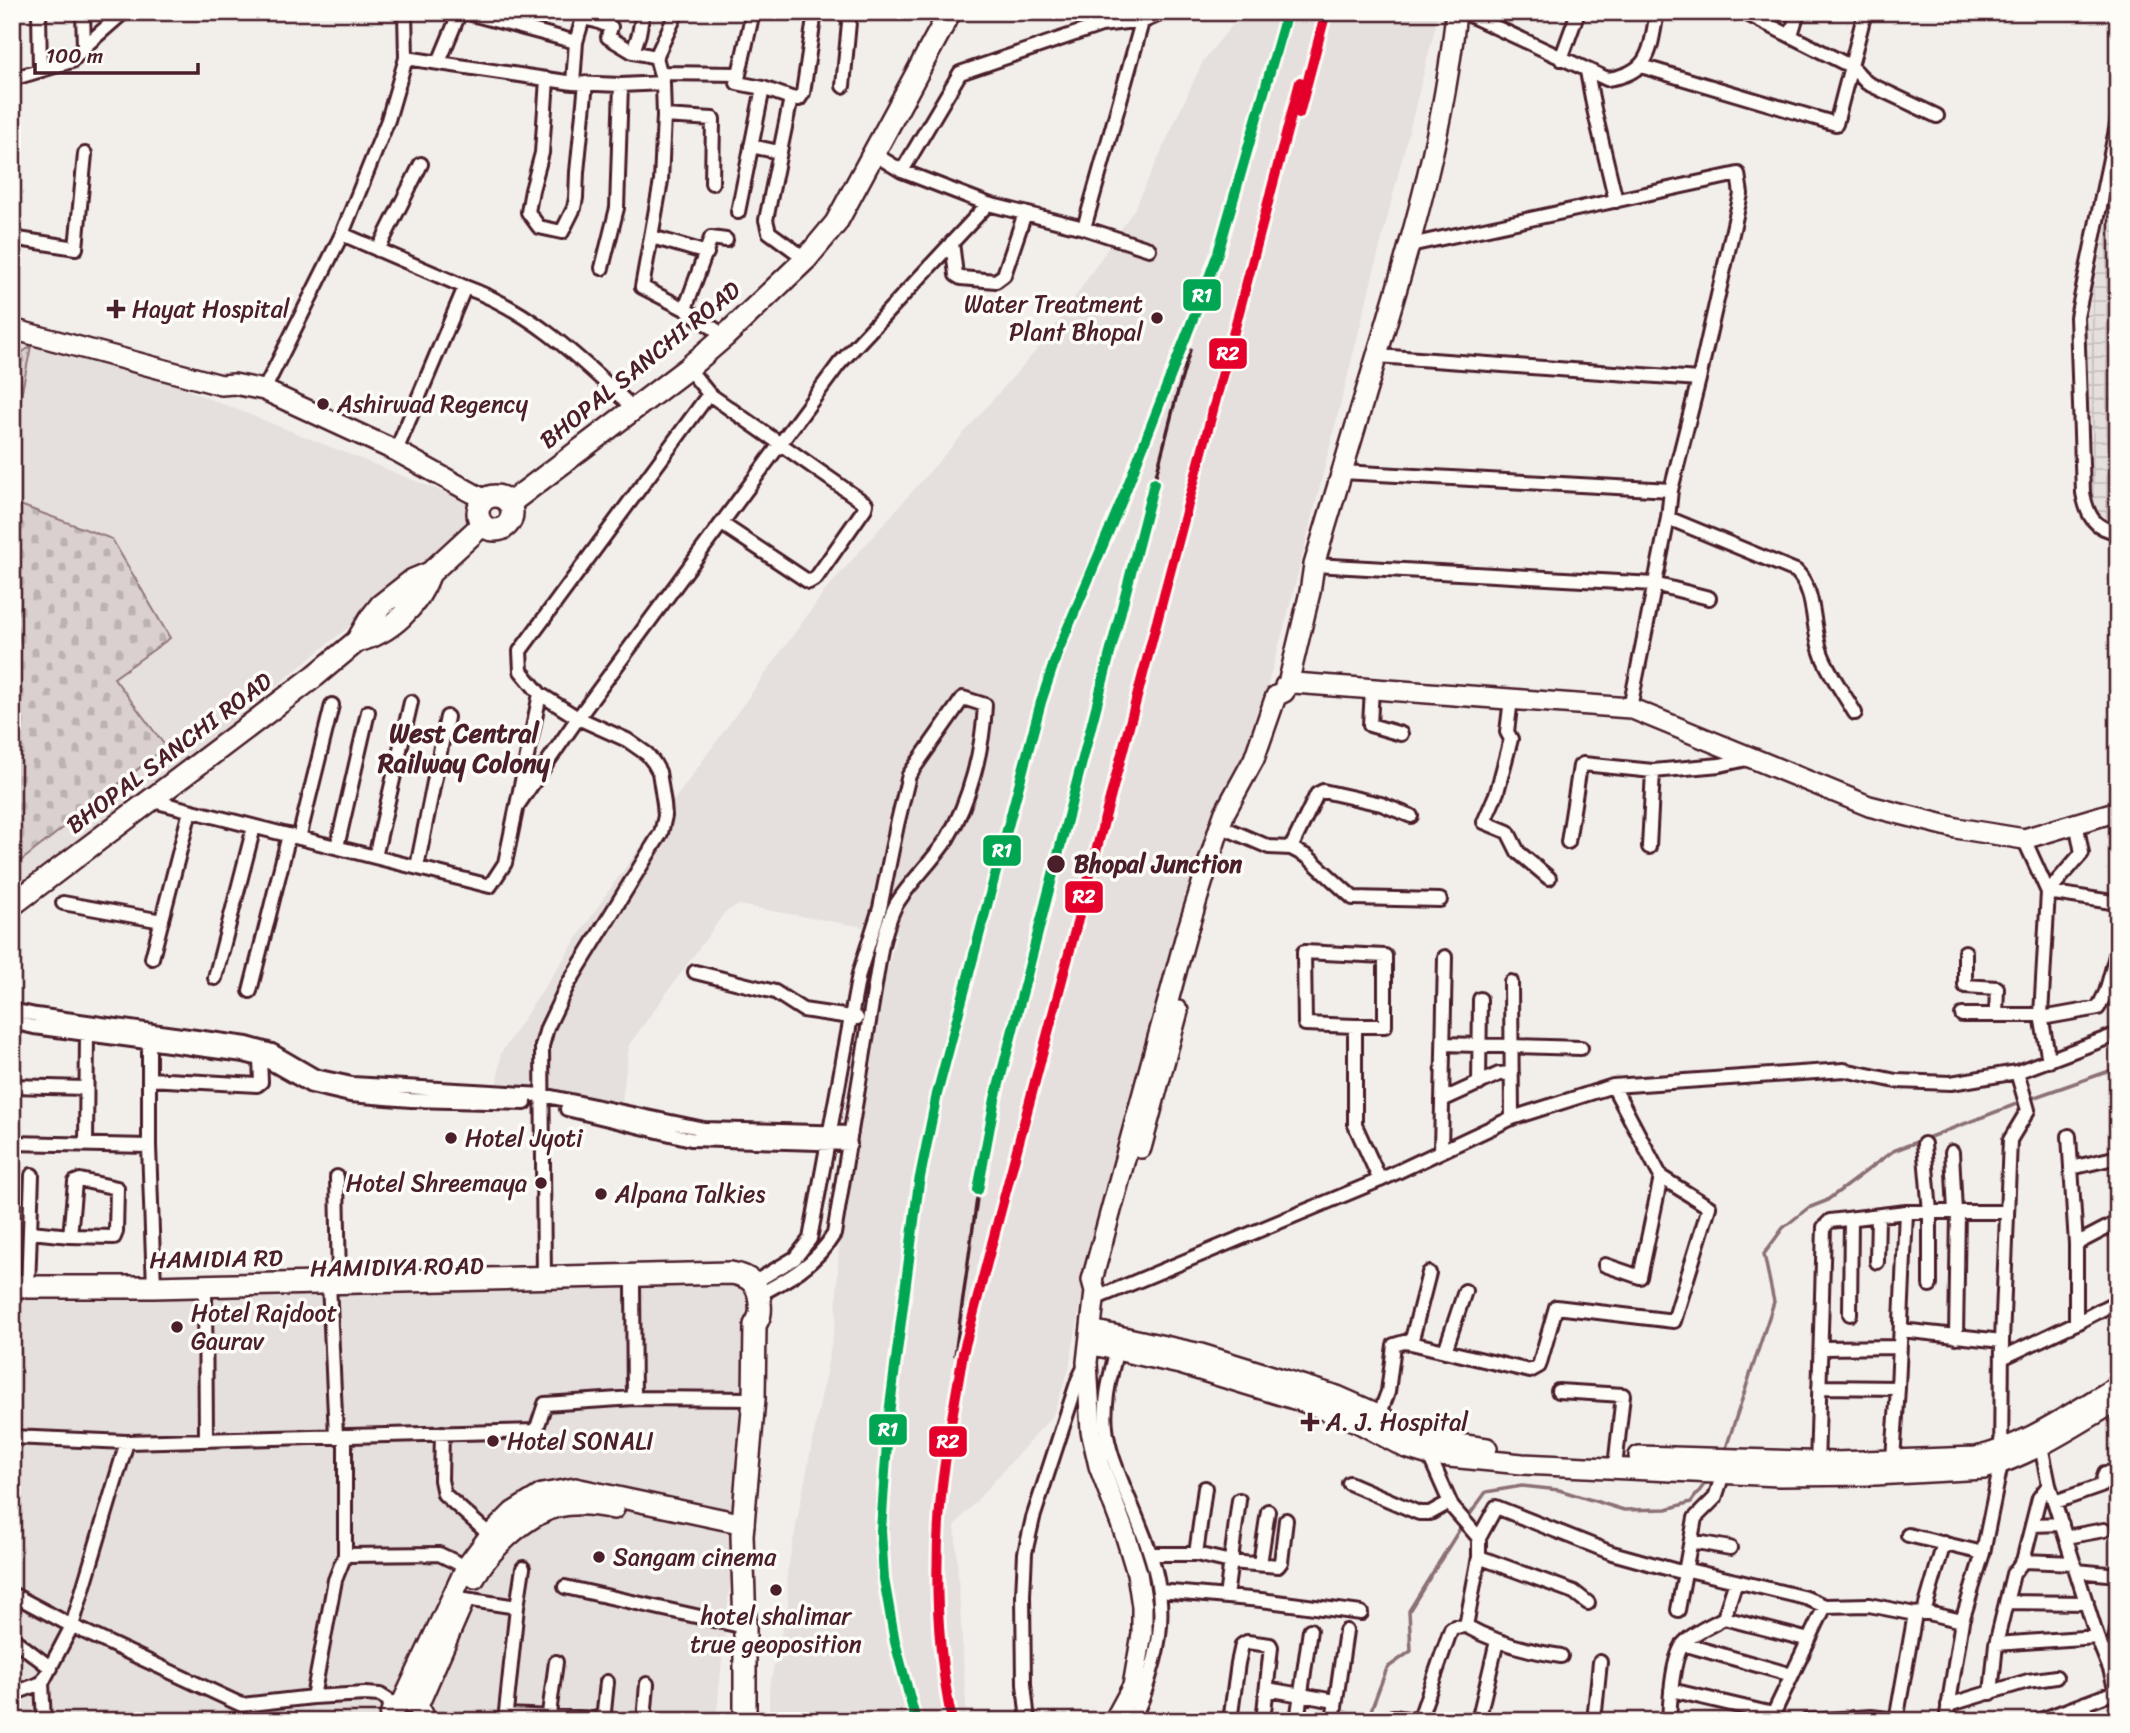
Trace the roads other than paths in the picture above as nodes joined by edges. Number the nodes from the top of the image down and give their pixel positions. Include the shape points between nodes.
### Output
1 (39, 12) edge
2 (83, 12) edge
3 (124, 12) edge
4 (405, 12) edge
5 (643, 12) edge
6 (677, 12) edge
7 (752, 12) edge
8 (815, 12) edge
9 (850, 12) edge
10 (950, 12) edge
11 (1164, 12) edge
12 (1578, 12) edge
13 (1657, 12) edge
14 (1743, 12) edge
15 (1798, 12) edge
16 (1865, 12) edge
17 (1463, 13) edge
18 (484, 15) edge
19 (581, 15) edge
20 (597, 16) edge
21 (1142, 22) junction
22 (1791, 35) junction
23 (576, 42) junction
24 (84, 47) junction
25 (633, 52) junction
26 (656, 57) junction
27 (406, 58) junction
28 (1561, 59) junction
29 (439, 62) junction
30 (1641, 66) junction
31 (1852, 67) junction
32 (40, 69) junction
33 (1587, 71) junction
34 (739, 74) junction
35 (662, 78) junction
36 (12, 79) edge
37 (547, 79) junction
38 (579, 83) junction
39 (621, 85) junction
40 (842, 86) dead end
41 (763, 88) junction
42 (791, 98) junction
43 (664, 116) junction
44 (1937, 116) dead end
45 (2118, 120) edge
46 (13, 126) edge
47 (751, 146) junction
48 (779, 152) junction
49 (85, 153) dead end
50 (874, 154) junction
51 (421, 164) dead end
52 (902, 171) junction
53 (712, 183) dead end
54 (12, 188) edge
55 (1616, 201) junction
56 (988, 204) junction
57 (738, 212) dead end
58 (1025, 213) junction
59 (1084, 228) junction
60 (342, 234) junction
61 (652, 236) junction
62 (12, 238) edge
63 (726, 240) dead end
64 (952, 242) junction
65 (1410, 245) junction
66 (1149, 248) dead end
67 (378, 250) junction
68 (707, 253) junction
69 (806, 259) junction
70 (602, 268) dead end
71 (465, 287) junction
72 (685, 309) junction
73 (19, 328) edge
74 (725, 336) junction
75 (1377, 356) junction
76 (688, 368) junction
77 (1699, 379) junction
78 (264, 390) junction
79 (709, 394) junction
80 (633, 408) junction
81 (782, 444) junction
82 (396, 452) junction
83 (1342, 472) junction
84 (1671, 490) junction
85 (485, 500) junction
86 (510, 503) junction
87 (1668, 518) junction
88 (722, 524) junction
89 (482, 525) junction
90 (2118, 532) edge
91 (1314, 565) junction
92 (1654, 584) junction
93 (1709, 597) dead end
94 (1286, 688) junction
95 (1372, 688) junction
96 (540, 694) junction
97 (1511, 699) junction
98 (411, 702) dead end
99 (332, 705) dead end
100 (1630, 708) junction
101 (368, 712) dead end
102 (1856, 713) dead end
103 (447, 717) dead end
104 (578, 718) junction
105 (1401, 734) dead end
106 (1751, 758) junction
107 (1653, 771) junction
108 (149, 800) junction
109 (517, 806) junction
110 (190, 811) junction
111 (2118, 811) edge
112 (1411, 816) dead end
113 (2076, 822) junction
114 (254, 827) junction
115 (1225, 828) junction
116 (294, 837) junction
117 (2024, 839) junction
118 (1568, 842) dead end
119 (337, 847) junction
120 (1649, 847) dead end
121 (1291, 848) junction
122 (375, 857) junction
123 (417, 867) junction
124 (1549, 878) dead end
125 (2048, 892) junction
126 (1440, 900) dead end
127 (63, 902) dead end
128 (2118, 903) edge
129 (12, 905) edge
130 (162, 920) junction
131 (878, 935) junction
132 (2118, 948) edge
133 (1965, 952) dead end
134 (1445, 957) dead end
135 (152, 958) dead end
136 (695, 972) dead end
137 (215, 978) dead end
138 (1511, 982) dead end
139 (2112, 990) edge
140 (250, 991) dead end
141 (1480, 999) dead end
142 (12, 1010) edge
143 (1962, 1015) dead end
144 (1996, 1016) junction
145 (2041, 1016) junction
146 (852, 1017) junction
147 (868, 1020) junction
148 (12, 1022) edge
149 (1355, 1026) junction
150 (87, 1034) junction
151 (2118, 1034) edge
152 (149, 1035) junction
153 (1444, 1044) junction
154 (1481, 1044) junction
155 (1511, 1045) junction
156 (1581, 1048) dead end
157 (260, 1059) junction
158 (2049, 1061) junction
159 (2017, 1072) junction
160 (1512, 1073) junction
161 (149, 1079) junction
162 (1479, 1084) junction
163 (12, 1086) edge
164 (1612, 1086) junction
165 (85, 1088) junction
166 (542, 1099) junction
167 (1442, 1100) junction
168 (1512, 1118) junction
169 (2068, 1136) dead end
170 (828, 1138) junction
171 (850, 1139) junction
172 (12, 1143) edge
173 (1924, 1144) dead end
174 (86, 1145) junction
175 (149, 1146) junction
176 (1441, 1151) junction
177 (1952, 1152) dead end
178 (2118, 1157) edge
179 (2071, 1168) junction
180 (32, 1175) dead end
181 (337, 1177) dead end
182 (1661, 1177) junction
183 (1380, 1180) junction
184 (1906, 1212) junction
185 (1930, 1212) junction
186 (1956, 1212) junction
187 (2006, 1212) junction
188 (1878, 1216) junction
189 (1851, 1219) junction
190 (2118, 1222) edge
191 (31, 1232) junction
192 (70, 1236) junction
193 (2076, 1244) junction
194 (1877, 1262) dead end
195 (1605, 1265) dead end
196 (1429, 1273) dead end
197 (545, 1284) junction
198 (633, 1286) junction
199 (1930, 1286) dead end
200 (154, 1287) junction
201 (332, 1287) junction
202 (18, 1289) edge
203 (751, 1291) junction
204 (1465, 1291) dead end
205 (204, 1292) junction
206 (1094, 1295) junction
207 (2118, 1301) edge
208 (1850, 1314) dead end
209 (2076, 1323) junction
210 (1900, 1330) junction
211 (1956, 1338) junction
212 (2002, 1341) junction
213 (1411, 1343) junction
214 (1089, 1345) junction
215 (1899, 1347) junction
216 (1118, 1348) junction
217 (1822, 1348) junction
218 (1445, 1351) junction
219 (1181, 1356) junction
220 (2002, 1358) junction
221 (2118, 1386) edge
222 (1819, 1387) junction
223 (1898, 1388) junction
224 (1558, 1391) dead end
225 (634, 1398) junction
226 (754, 1399) junction
227 (2118, 1400) edge
228 (1377, 1423) junction
229 (442, 1433) junction
230 (340, 1436) junction
231 (12, 1437) edge
232 (206, 1440) junction
233 (127, 1442) junction
234 (2041, 1446) junction
235 (1429, 1455) junction
236 (2001, 1457) junction
237 (1893, 1459) junction
238 (1615, 1461) junction
239 (1817, 1468) junction
240 (2118, 1472) edge
241 (1723, 1474) junction
242 (1349, 1483) dead end
243 (2049, 1485) junction
244 (1205, 1488) dead end
245 (570, 1497) junction
246 (1239, 1500) dead end
247 (2055, 1502) junction
248 (1451, 1505) junction
249 (1268, 1511) dead end
250 (1286, 1520) dead end
251 (2032, 1525) junction
252 (743, 1530) junction
253 (2064, 1530) junction
254 (2104, 1530) dead end
255 (490, 1535) junction
256 (1908, 1535) dead end
257 (1479, 1538) junction
258 (1691, 1541) junction
259 (1944, 1543) junction
260 (1730, 1548) dead end
261 (1983, 1553) junction
262 (1152, 1554) junction
263 (1196, 1554) junction
264 (345, 1555) junction
265 (1479, 1557) junction
266 (1231, 1562) junction
267 (2022, 1562) junction
268 (1260, 1564) junction
269 (466, 1567) junction
270 (2075, 1567) junction
271 (523, 1569) dead end
272 (1684, 1572) junction
273 (2118, 1575) edge
274 (1736, 1580) junction
275 (565, 1587) dead end
276 (1160, 1591) junction
277 (12, 1594) edge
278 (1226, 1597) junction
279 (464, 1599) junction
280 (2007, 1602) junction
281 (1588, 1603) dead end
282 (2087, 1603) junction
283 (1825, 1606) junction
284 (517, 1607) junction
285 (1678, 1609) dead end
286 (1361, 1613) dead end
287 (1920, 1613) junction
288 (1724, 1618) junction
289 (1962, 1621) junction
290 (2118, 1625) edge
291 (72, 1626) junction
292 (1466, 1626) junction
293 (745, 1627) junction
294 (1310, 1630) dead end
295 (1346, 1631) dead end
296 (2096, 1636) junction
297 (12, 1638) edge
298 (1497, 1640) junction
299 (1809, 1640) junction
300 (1683, 1644) junction
301 (1996, 1644) junction
302 (1561, 1656) dead end
303 (556, 1661) dead end
304 (1600, 1662) dead end
305 (51, 1668) junction
306 (2110, 1669) junction
307 (1792, 1675) junction
308 (2056, 1677) dead end
309 (607, 1682) dead end
310 (42, 1683) junction
311 (648, 1684) dead end
312 (1267, 1689) junction
313 (1671, 1690) junction
314 (1991, 1693) junction
315 (12, 1694) edge
316 (2117, 1694) edge
317 (1301, 1695) junction
318 (313, 1697) junction
319 (1335, 1701) junction
320 (2085, 1703) junction
321 (1948, 1705) junction
322 (406, 1711) edge
323 (2064, 1716) edge
324 (1393, 1717) dead end
325 (505, 1718) edge
326 (1771, 1718) edge
327 (548, 1719) edge
328 (1848, 1719) edge
329 (604, 1720) edge
330 (1815, 1720) edge
331 (1900, 1720) edge
332 (44, 1721) edge
333 (644, 1721) edge
334 (745, 1721) edge
335 (1028, 1721) edge
336 (1114, 1721) edge
337 (1131, 1721) edge
338 (1230, 1721) edge
339 (1263, 1721) edge
340 (1297, 1721) edge
341 (1333, 1721) edge
342 (1478, 1721) edge
343 (1594, 1721) edge
344 (1669, 1721) edge
345 (1946, 1721) edge
346 (2038, 1721) edge
347 (2085, 1721) edge

1 - 32 street
2 - 24 street
3 - 24 street
4 - 27 street
5 - 25 street
6 - 26 street
7 - 34 street
8 - 42 street via 803,93 799,99
9 - 40 street
10 - 50 main road, BHOPAL SANCHI ROAD
11 - 21 street
12 - 28 street
13 - 30 street
14 - 22 street
15 - 22 street
16 - 31 street
17 - 28 street
17 - 65 main road
18 - 23 street
18 - 29 street via 459,14
19 - 20 street
19 - 23 street
20 - 25 street via 611,27 608,37
21 - 52 street via 1101,25 960,73
21 - 59 street
22 - 31 street
23 - 38 street
24 - 32 street via 72,61
25 - 26 street
26 - 35 street
27 - 29 street
27 - 60 street via 388,120
28 - 33 street
29 - 37 street
30 - 31 street via 1836,124
30 - 33 street via 1607,79
31 - 44 street via 1867,83
32 - 36 street
33 - 55 street
34 - 35 street
34 - 41 street via 737,83
35 - 39 street
35 - 43 street
37 - 38 street
37 - 38 street via 542,153 528,212 539,228 562,232 576,198
38 - 39 street
39 - 70 street via 617,208
41 - 42 street
41 - 47 street
42 - 48 street
43 - 53 street via 713,119
43 - 61 street
45 - 90 street via 2077,317 2082,493 2090,516 2105,530
46 - 54 street
47 - 48 street
47 - 57 street
48 - 69 street via 767,226
49 - 62 street via 75,248
50 - 52 street
50 - 69 main road, BHOPAL SANCHI ROAD via 836,223
51 - 67 street
52 - 56 street
55 - 65 street
55 - 77 street via 1738,174 1741,194
56 - 58 street
56 - 64 street
58 - 59 street
58 - 64 street via 1004,275 996,281 956,275
59 - 66 street
60 - 67 street
60 - 78 street
61 - 68 street
61 - 72 street via 642,287
63 - 68 street via 711,238
64 - 81 street via 839,365
65 - 75 main road
67 - 71 street
68 - 72 street
69 - 74 main road, BHOPAL SANCHI ROAD
71 - 80 street via 524,315 565,344
71 - 82 street
72 - 74 street
73 - 78 main road via 223,376 234,384
74 - 76 main road, BHOPAL SANCHI ROAD
75 - 77 street
75 - 83 main road
76 - 79 street
76 - 80 main road, BHOPAL SANCHI ROAD
77 - 84 street
78 - 82 main road
79 - 81 street
79 - 96 street via 520,651 521,671
80 - 86 main road, BHOPAL SANCHI ROAD
81 - 88 street
81 - 88 street via 866,504 816,578 804,581
82 - 85 main road
83 - 84 street
83 - 91 main road
84 - 87 street
85 - 86 main road via 495,496
85 - 89 main road via 478,509
86 - 89 main road via 508,525 492,530
87 - 92 street
87 - 102 street via 1802,577 1821,652
88 - 104 street
89 - 108 main road, BHOPAL SANCHI ROAD via 430,573 381,605 357,642
91 - 92 street
91 - 94 main road
92 - 93 street
92 - 100 street
94 - 95 main road
94 - 115 main road via 1269,752
95 - 97 main road
95 - 105 street via 1370,725
96 - 104 street
96 - 109 street
97 - 100 main road
97 - 124 street via 1507,732 1511,740 1484,822 1508,832 1518,852
98 - 122 street
99 - 116 street
100 - 106 main road
101 - 119 street
103 - 123 street
104 - 109 street
104 - 166 street via 647,754 659,772 665,816 661,833 553,1014 542,1046
106 - 107 street
106 - 117 main road via 1869,806
107 - 118 street via 1580,766
107 - 120 street
108 - 110 street
108 - 129 main road, BHOPAL SANCHI ROAD
109 - 123 street via 505,863 490,886
110 - 114 street
110 - 130 street
111 - 113 main road
112 - 121 street via 1323,791 1317,794
113 - 117 main road
113 - 125 street via 2082,853
114 - 116 street
114 - 137 street
115 - 121 street via 1269,847
115 - 206 main road via 1182,970 1167,1056 1107,1267
116 - 119 street
116 - 140 street
117 - 125 street
119 - 122 street
121 - 126 street via 1308,857 1351,897
122 - 123 street
125 - 128 street
125 - 145 street
127 - 130 street
130 - 135 street
131 - 131 street via 909,775 963,698 985,705 968,795 958,820
131 - 146 street via 859,974
131 - 147 street
132 - 139 street
133 - 144 street via 1965,986 1997,988
134 - 153 street
136 - 146 street via 775,992 803,1010
138 - 155 street
139 - 145 street via 2098,1008
141 - 154 street
142 - 152 street
143 - 144 street
144 - 145 street
145 - 158 street
146 - 147 street
146 - 170 street
147 - 171 street
148 - 150 street
149 - 149 street via 1385,1026 1385,956 1304,953 1305,1024
149 - 183 street via 1355,1125
150 - 152 street
150 - 165 street
151 - 158 street
152 - 157 street
152 - 161 street
152 - 166 street via 258,1046 315,1076 352,1084
153 - 154 street
153 - 167 street
154 - 155 street
154 - 162 street
155 - 156 street
155 - 160 street
157 - 161 street via 262,1077 257,1085
157 - 166 street via 311,1086 351,1096
158 - 159 street
159 - 164 street via 1951,1083 1896,1081 1844,1070
159 - 187 street via 2028,1110 2010,1140
160 - 162 street
160 - 168 street
161 - 175 street
162 - 167 street
163 - 165 street
164 - 168 street
164 - 182 street
165 - 174 street
166 - 170 street via 691,1139
166 - 197 street
167 - 176 street
168 - 176 street
169 - 179 street
170 - 171 street
170 - 203 street via 810,1239 795,1258
171 - 203 street via 834,1234 825,1250 801,1270
172 - 174 street
173 - 185 street
174 - 175 street
175 - 200 street
176 - 183 street
177 - 186 street
178 - 179 street
179 - 193 street
180 - 191 street
181 - 201 street
182 - 195 street via 1640,1277
182 - 218 street via 1709,1207 1674,1321 1556,1307 1539,1366 1530,1371
183 - 206 street
184 - 185 street
184 - 188 street
184 - 210 street
185 - 186 street
185 - 199 street
186 - 187 street
186 - 211 street
187 - 212 street
188 - 189 street
188 - 194 street
189 - 208 street
189 - 217 street via 1830,1221 1824,1227
190 - 193 street
191 - 192 street
191 - 202 street
192 - 192 street via 114,1237 117,1188 75,1182
193 - 209 street
196 - 213 street
197 - 198 main road, HAMIDIYA ROAD
197 - 201 main road, HAMIDIYA ROAD
197 - 203 main road via 732,1273 742,1275
198 - 203 main road, HAMIDIYA ROAD via 730,1284
198 - 225 street
200 - 202 main road, HAMIDIA RD
200 - 205 main road, HAMIDIA RD
201 - 205 main road, HAMIDIYA ROAD
201 - 230 street
202 - 205 main road, HAMIDIYA ROAD via 155,1299
203 - 226 main road
204 - 218 street
205 - 232 street
206 - 214 main road
207 - 209 street
209 - 220 street
210 - 211 street
210 - 215 street
211 - 212 street
212 - 220 street
213 - 218 street
213 - 228 street via 1394,1345 1388,1392
214 - 216 main road
214 - 219 main road
214 - 335 street via 1026,1553 1024,1684
214 - 336 main road via 1091,1430 1137,1573 1142,1606 1133,1686
215 - 217 street
215 - 223 street
216 - 219 main road
216 - 262 street via 1107,1395 1106,1428 1113,1461
217 - 222 street
219 - 228 main road via 1357,1422
220 - 236 street
221 - 236 main road
222 - 223 street
222 - 239 street
223 - 237 street
224 - 238 street via 1623,1395
225 - 226 street
225 - 229 street via 545,1404 536,1431
226 - 252 main road
227 - 234 main road
228 - 235 main road via 1406,1448
228 - 238 main road via 1435,1440
229 - 230 street
229 - 255 street via 444,1494
230 - 232 street
230 - 264 street
231 - 233 street
232 - 233 street
233 - 291 street
234 - 236 main road
234 - 243 street
235 - 238 main road via 1522,1464
235 - 248 street
236 - 237 main road
236 - 239 main road via 1984,1469 1962,1471
236 - 261 street
237 - 239 main road
238 - 239 main road
238 - 241 main road
239 - 241 main road
240 - 247 street via 2105,1473 2101,1486
241 - 258 street via 1715,1498 1695,1518
242 - 248 street via 1419,1513
243 - 247 street
243 - 251 street via 2039,1498
244 - 263 street
245 - 252 main road
245 - 255 main road via 542,1494 513,1512
245 - 279 main road via 500,1544
246 - 266 street
247 - 253 street
248 - 257 street
249 - 268 street
250 - 268 street via 1280,1565
251 - 253 street
251 - 267 street
252 - 293 main road
253 - 254 street
253 - 270 street
255 - 269 main road
256 - 259 street
257 - 265 street
257 - 272 street via 1496,1507 1612,1553
258 - 260 street
258 - 272 street
259 - 261 street
259 - 287 street
261 - 289 street
262 - 263 street
262 - 276 street
263 - 266 street
264 - 269 street via 439,1554
264 - 318 street via 335,1580
265 - 281 street via 1574,1592
265 - 292 street
266 - 268 street
266 - 278 street
267 - 270 street
267 - 280 street via 2013,1574
269 - 322 main road
270 - 273 street
270 - 282 street
271 - 284 street
272 - 274 street
272 - 285 street
274 - 283 street
274 - 288 street
275 - 293 street
276 - 278 street
276 - 337 street via 1156,1654
277 - 291 street
278 - 286 street
279 - 284 street
279 - 322 main road
280 - 282 street
280 - 301 street
282 - 296 street
283 - 287 street via 1869,1605
283 - 299 street
284 - 325 street
287 - 289 street
287 - 331 street
288 - 299 street
288 - 300 street
289 - 321 street
290 - 306 street
291 - 305 street
291 - 318 street via 242,1705
292 - 298 street
292 - 324 street via 1451,1629 1420,1718
293 - 334 main road
294 - 317 street
295 - 319 street
296 - 301 street
296 - 306 street
297 - 305 street
298 - 302 street
298 - 342 street
299 - 307 street
300 - 307 street
300 - 313 street
301 - 314 street
303 - 327 street
304 - 343 street
305 - 310 street
306 - 316 street
307 - 326 street
308 - 314 street
309 - 329 street
310 - 315 street
310 - 332 street
311 - 333 street
312 - 317 street
312 - 338 street via 1271,1647 1244,1643
312 - 339 street
313 - 326 street
313 - 344 street
314 - 321 street
316 - 320 street
317 - 319 street
317 - 340 street
318 - 322 street via 380,1695
319 - 341 street
320 - 323 street
320 - 347 street
321 - 345 street
323 - 346 street
325 - 327 street
327 - 329 street
328 - 330 street
328 - 331 street

